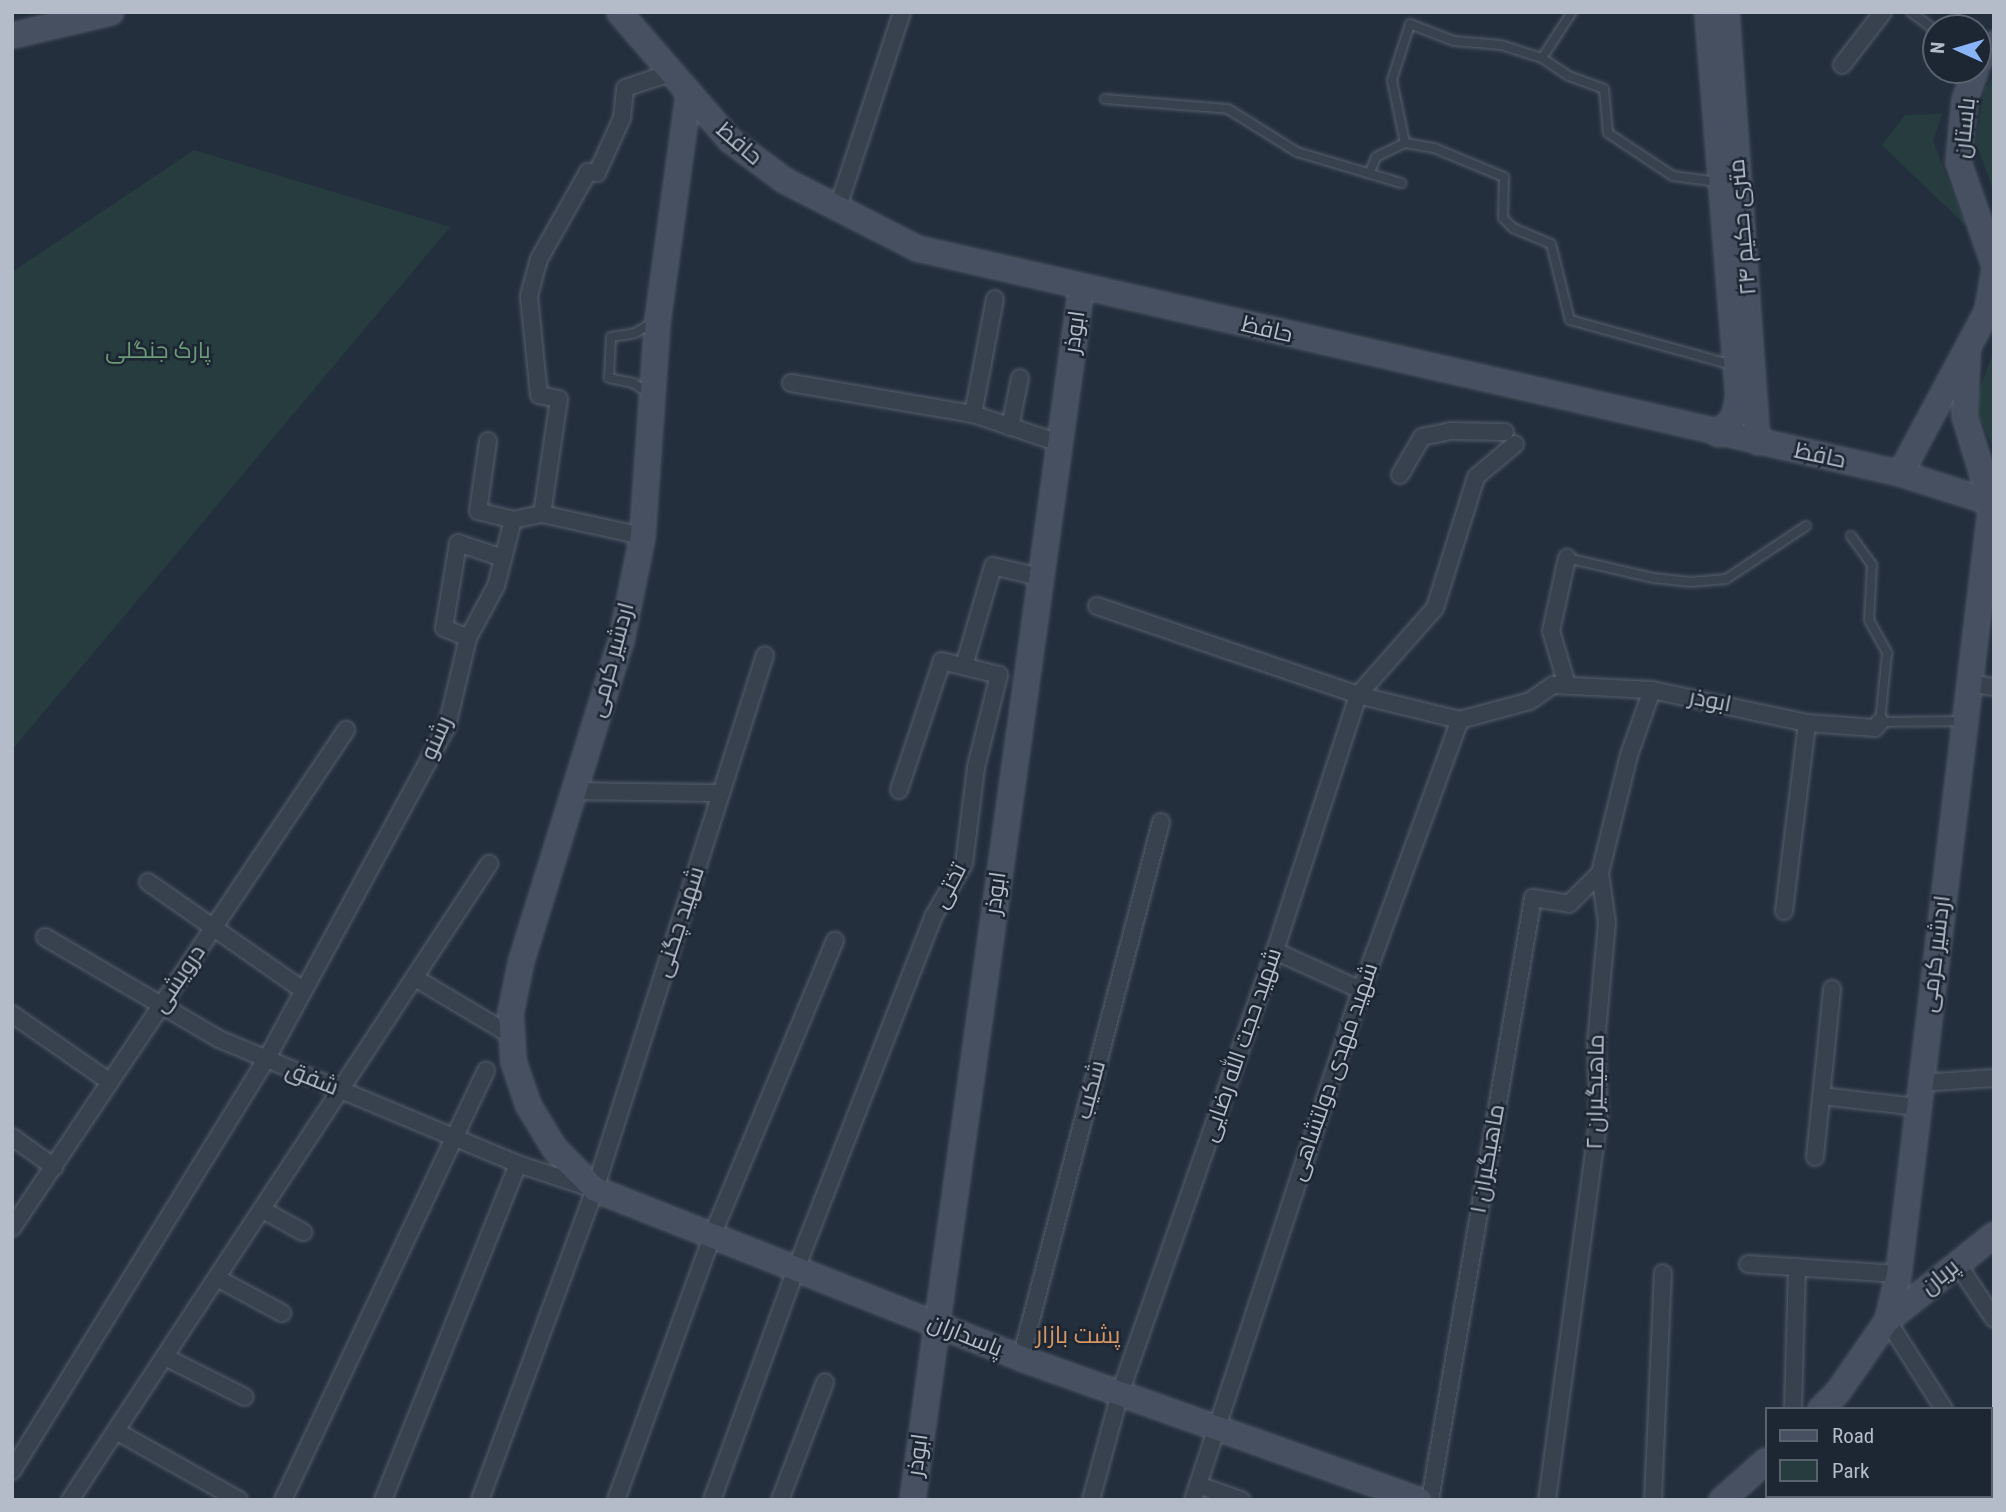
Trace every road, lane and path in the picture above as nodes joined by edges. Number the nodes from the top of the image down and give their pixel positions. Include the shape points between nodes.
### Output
1 (110, 12) edge
2 (619, 12) edge
3 (902, 12) edge
4 (1572, 12) edge
5 (1707, 12) edge
6 (1726, 12) edge
7 (1883, 12) edge
8 (40, 21) edge
9 (12, 35) edge
10 (1542, 58) junction
11 (1842, 65) dead end
12 (670, 73) junction
13 (1970, 84) edge
14 (688, 94) junction
15 (1105, 99) dead end
16 (1405, 143) junction
17 (1370, 172) junction
18 (1721, 182) junction
19 (1401, 183) dead end
20 (837, 210) junction
21 (1994, 267) edge
22 (1081, 287) junction
23 (995, 299) dead end
24 (657, 320) junction
25 (1967, 353) junction
26 (1736, 366) junction
27 (1020, 378) dead end
28 (791, 383) dead end
29 (653, 396) junction
30 (973, 414) junction
31 (1010, 426) junction
32 (1718, 433) junction
33 (488, 441) dead end
34 (1757, 442) junction
35 (1059, 443) junction
36 (1900, 473) junction
37 (1400, 475) dead end
38 (1993, 503) edge
39 (542, 514) junction
40 (513, 520) junction
41 (1806, 526) dead end
42 (642, 536) junction
43 (1851, 536) dead end
44 (503, 558) junction
45 (1567, 558) joint
46 (1039, 577) junction
47 (1986, 580) edge
48 (1097, 606) dead end
49 (468, 638) junction
50 (765, 655) dead end
51 (964, 666) junction
52 (1968, 683) junction
53 (1567, 685) junction
54 (1994, 687) edge
55 (1652, 690) junction
56 (1358, 695) junction
57 (1460, 720) junction
58 (1880, 722) junction
59 (1963, 722) junction
60 (1807, 723) junction
61 (346, 730) dead end
62 (899, 790) dead end
63 (574, 791) junction
64 (721, 793) junction
65 (1161, 822) dead end
66 (489, 864) dead end
67 (1600, 873) junction
68 (148, 882) dead end
69 (1784, 911) dead end
70 (212, 929) junction
71 (45, 937) dead end
72 (835, 941) dead end
73 (1275, 951) junction
74 (415, 978) junction
75 (1832, 989) dead end
76 (303, 990) junction
77 (1361, 990) junction
78 (162, 1005) junction
79 (12, 1014) edge
80 (509, 1034) junction
81 (266, 1060) junction
82 (486, 1071) dead end
83 (1994, 1078) edge
84 (110, 1082) junction
85 (1921, 1083) junction
86 (342, 1091) junction
87 (1821, 1096) junction
88 (1918, 1107) junction
89 (12, 1137) edge
90 (452, 1137) junction
91 (1815, 1157) dead end
92 (518, 1164) junction
93 (54, 1167) junction
94 (595, 1189) junction
95 (263, 1210) junction
96 (12, 1228) edge
97 (303, 1232) dead end
98 (1994, 1234) edge
99 (712, 1236) junction
100 (1957, 1262) junction
101 (1748, 1264) dead end
102 (1797, 1267) junction
103 (796, 1269) junction
104 (1663, 1273) dead end
105 (1898, 1274) junction
106 (218, 1278) junction
107 (282, 1313) dead end
108 (1993, 1316) edge
109 (1887, 1320) junction
110 (938, 1325) junction
111 (165, 1357) junction
112 (1021, 1358) junction
113 (825, 1382) dead end
114 (1120, 1393) junction
115 (245, 1397) dead end
116 (1793, 1407) edge
117 (1822, 1407) edge
118 (1943, 1407) edge
119 (1215, 1427) junction
120 (116, 1431) junction
121 (1764, 1462) edge
122 (12, 1471) edge
123 (1196, 1492) edge
124 (1734, 1497) edge
125 (74, 1499) edge
126 (239, 1500) edge
127 (283, 1500) edge
128 (383, 1500) edge
129 (480, 1500) edge
130 (616, 1500) edge
131 (712, 1500) edge
132 (780, 1500) edge
133 (912, 1500) edge
134 (1091, 1500) edge
135 (1241, 1500) edge
136 (1419, 1500) edge
137 (1430, 1500) edge
138 (1547, 1500) edge
139 (1653, 1500) edge

1 - 8 main road
2 - 12 main road, حافظ
3 - 20 street
4 - 10 lane
5 - 18 main road, ۲۴ متری حکیم
6 - 34 main road, ۲۴ متری حکیم
7 - 11 street
8 - 9 main road
10 - 16 lane via 1501,45 1454,41 1410,24 1392,79
10 - 18 lane via 1569,76 1604,89 1608,133 1673,176
12 - 14 main road, حافظ
12 - 39 street via 625,88 622,118 597,173 588,172 539,259 529,296 539,395 559,399
13 - 21 main road, باستان via 1958,162
14 - 20 main road, حافظ via 730,140 784,180
14 - 24 main road, اردشیر کرمی
15 - 17 lane via 1228,109 1297,152
16 - 17 lane via 1376,158
16 - 26 lane via 1434,148 1504,177 1503,218 1513,228 1551,244 1570,320
17 - 19 lane
18 - 26 main road, ۲۴ متری حکیم
20 - 22 main road, حافظ via 916,248
21 - 25 main road, باستان via 1987,310
22 - 32 main road, حافظ
22 - 35 main road, ابوذر
23 - 30 street
24 - 29 main road, اردشیر کرمی
24 - 29 lane via 635,332 611,337 609,365 609,378 633,383
25 - 36 main road, باستان
25 - 38 main road, باستان via 1964,415
26 - 32 main road, ۲۴ متری حکیم via 1734,416
27 - 31 street
28 - 30 street
29 - 42 main road, اردشیر کرمی
30 - 31 street
31 - 35 street
32 - 34 main road, حافظ
33 - 40 street via 478,511
34 - 36 main road, حافظ
35 - 46 main road, ابوذر
36 - 38 main road, حافظ
37 - 56 street via 1422,438 1450,431 1510,438 1476,477 1435,608
38 - 47 main road, اردشیر کرمی
39 - 40 street
39 - 42 street
40 - 44 street, رشنو
41 - 45 lane via 1726,579 1653,578
42 - 63 main road, اردشیر کرمی via 621,639
43 - 58 lane via 1872,565 1869,620 1887,653
44 - 49 street, رشنو via 496,586
44 - 49 street via 458,543 444,628
45 - 53 street via 1551,631
46 - 51 street via 993,566
46 - 110 main road, ابوذر
47 - 52 main road, اردشیر کرمی
48 - 56 street
49 - 76 street, رشنو via 447,726
50 - 64 street, شهید چگنی
51 - 62 street, تختی via 942,661
51 - 103 street, تختی via 999,675 976,767 964,864 933,917
52 - 54 street
52 - 59 main road, اردشیر کرمی
53 - 55 street, ابوذر
53 - 57 street, ابوذر via 1553,685 1530,701
55 - 60 street, ابوذر
55 - 67 street, ماهیگیران ۲ via 1629,755
56 - 57 street
56 - 73 street, شهید حجت الله رضایی
57 - 77 street, شهید مهدی دولتشاهی
58 - 59 lane, ابوذر
58 - 60 street, ابوذر via 1875,729
59 - 85 main road, اردشیر کرمی
60 - 69 street
61 - 70 street, درویشی
63 - 64 street
63 - 80 main road, اردشیر کرمی via 521,960
64 - 94 street, شهید چگنی
65 - 112 street, شکیب
66 - 74 street
67 - 137 street, ماهیگیران ۱ via 1569,904 1532,898
67 - 138 street, ماهیگیران ۲ via 1607,923 1596,1043 1599,1116
68 - 70 street
70 - 76 street
70 - 78 street, درویشی
71 - 78 street, شفق
72 - 99 street
73 - 77 street
73 - 114 street, شهید حجت الله رضایی
74 - 80 street
74 - 86 street
75 - 87 street
76 - 81 street, رشنو
77 - 119 street, شهید مهدی دولتشاهی
78 - 81 street, شفق
78 - 84 street, درویشی
79 - 84 street
80 - 94 main road, اردشیر کرمی via 528,1105 554,1148
81 - 86 street, شفق
81 - 122 street, رشنو
82 - 90 street
83 - 85 street
84 - 93 street, درویشی
85 - 88 main road, اردشیر کرمی
86 - 90 street, شفق
86 - 95 street
87 - 88 street
87 - 91 street
88 - 105 main road, اردشیر کرمی
89 - 93 street
90 - 92 street, شفق
90 - 127 street
92 - 94 street, شفق
92 - 128 street
93 - 96 street, درویشی
94 - 99 main road, پاسداران
94 - 129 street, شهید چگنی
95 - 97 street
95 - 106 street
98 - 100 main road, پریان
99 - 103 main road, پاسداران
99 - 130 street
100 - 108 street
100 - 109 main road, پریان
101 - 102 street
102 - 105 street
102 - 116 street
103 - 110 main road, پاسداران
103 - 131 street
104 - 139 street
105 - 109 main road, اردشیر کرمی
106 - 107 street
106 - 111 street
109 - 117 main road
109 - 118 street
110 - 112 main road, پاسداران
110 - 133 main road, ابوذر
111 - 115 street
111 - 120 street
112 - 114 main road, پاسداران
113 - 132 street
114 - 119 main road, پاسداران
114 - 134 street, شهید حجت الله رضایی
119 - 123 street, شهید مهدی دولتشاهی
119 - 136 main road, پاسداران
120 - 125 street
120 - 126 street
121 - 124 main road
123 - 135 street

